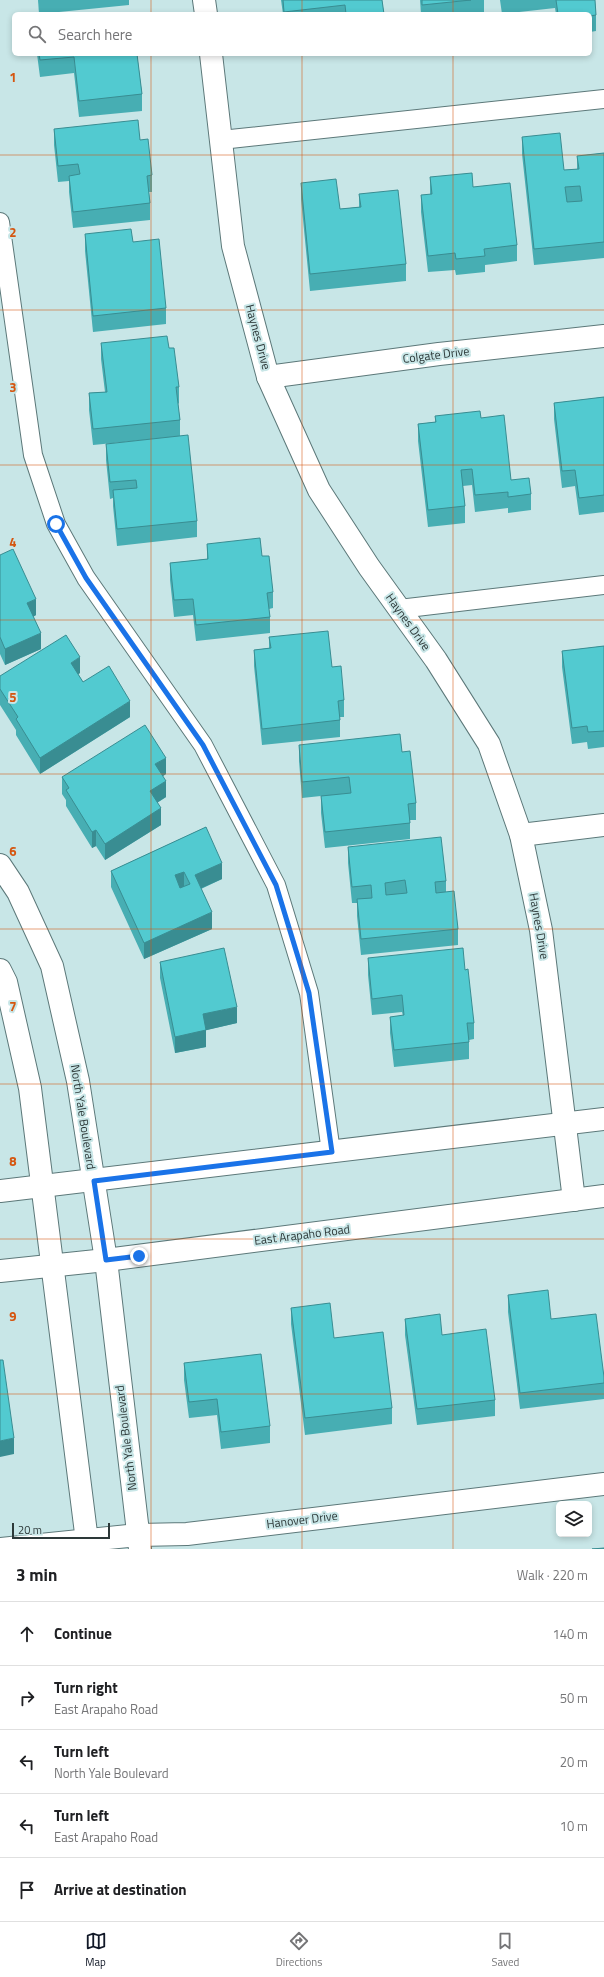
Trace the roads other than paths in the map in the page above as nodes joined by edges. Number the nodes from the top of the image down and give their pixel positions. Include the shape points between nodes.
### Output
1 (204, 0) edge
2 (206, 12) edge
3 (211, 56) edge
4 (604, 99) edge
5 (221, 140) junction
6 (0, 222) edge
7 (604, 336) edge
8 (268, 376) junction
9 (604, 585) edge
10 (399, 609) junction
11 (604, 825) edge
12 (521, 834) junction
13 (0, 864) edge
14 (0, 970) edge
15 (604, 1120) edge
16 (565, 1124) junction
17 (332, 1152) junction
18 (94, 1181) junction
19 (42, 1186) junction
20 (0, 1191) edge
21 (604, 1196) edge
22 (574, 1200) junction
23 (106, 1260) junction
24 (52, 1264) junction
25 (0, 1271) edge
26 (604, 1484) edge
27 (139, 1542) edge
28 (87, 1544) edge
29 (0, 1548) edge

1 - 2 street
3 - 5 street, Haynes Drive
4 - 5 lane
5 - 8 street, Haynes Drive via 233,246
6 - 17 lane via 33,455 56,524 86,578 203,745 276,885 309,993
7 - 8 street, Colgate Drive
8 - 10 street, Haynes Drive via 319,490
9 - 10 lane
10 - 12 street, Haynes Drive via 436,660 489,744
11 - 12 street
12 - 16 street, Haynes Drive via 541,930
13 - 18 street, North Yale Boulevard via 18,892 52,966 78,1081
14 - 19 street via 6,982 30,1088
15 - 16 street
16 - 17 street
16 - 22 street, Haynes Drive
17 - 18 street
18 - 19 street
18 - 23 street, North Yale Boulevard
19 - 20 street
19 - 24 street
21 - 22 street, East Arapaho Road
22 - 23 street, East Arapaho Road
23 - 24 street, East Arapaho Road
23 - 27 street, North Yale Boulevard
24 - 25 street, East Arapaho Road
24 - 28 street
26 - 27 street, Hanover Drive via 186,1534
27 - 28 street, Hanover Drive
28 - 29 street, Hanover Drive

